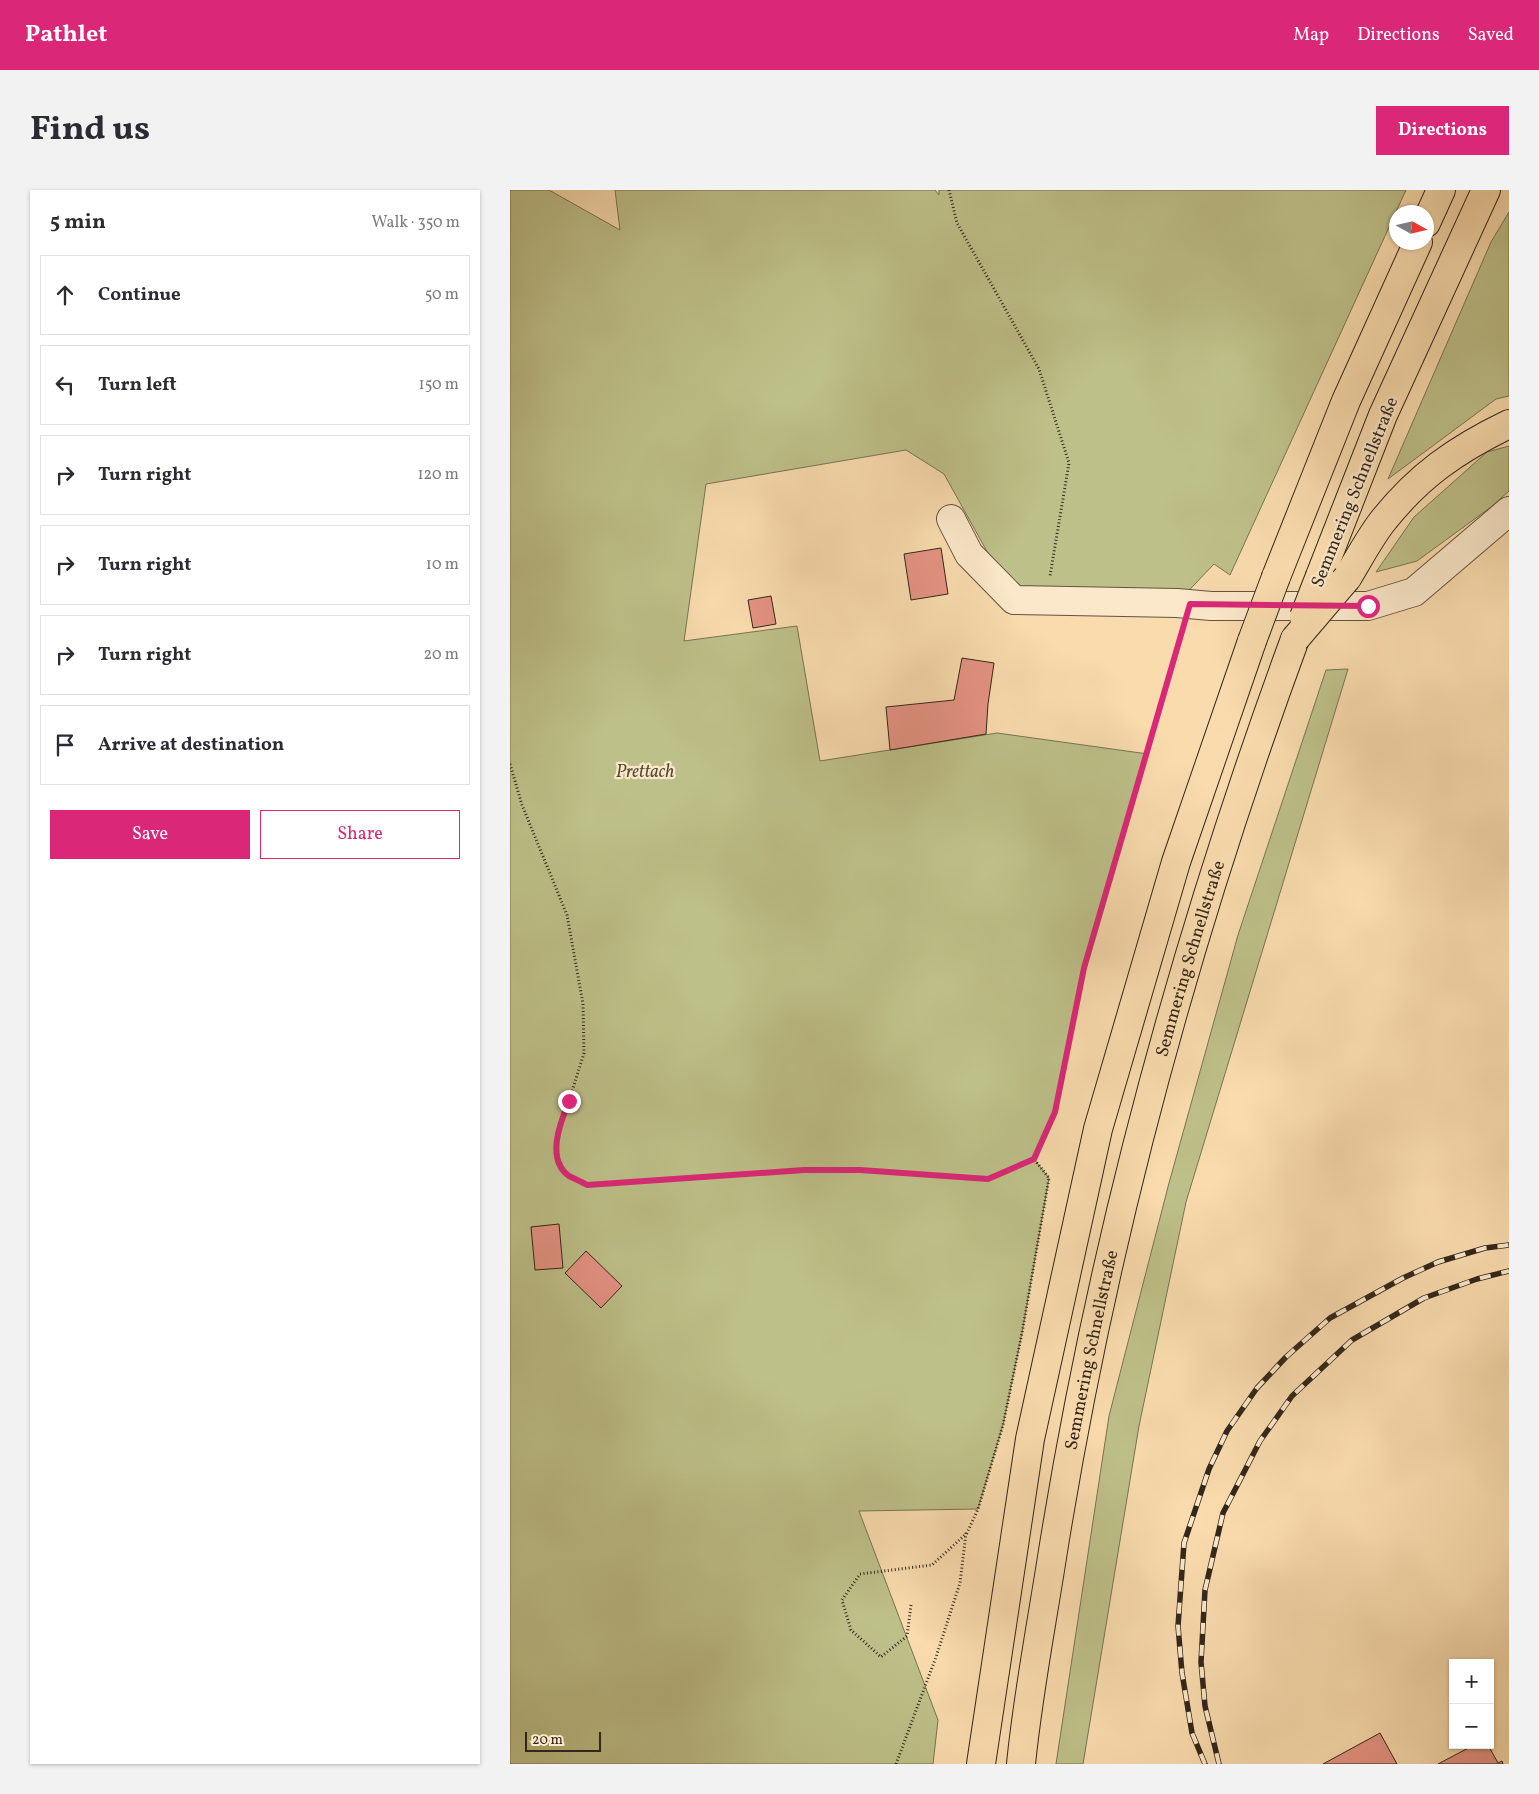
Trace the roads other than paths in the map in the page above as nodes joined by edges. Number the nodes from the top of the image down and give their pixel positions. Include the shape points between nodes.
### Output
1 (1442, 190) edge
2 (1486, 191) edge
3 (1434, 206) edge
4 (1414, 250) edge
5 (1509, 424) edge
6 (1509, 511) edge
7 (951, 518) dead end
8 (1295, 639) junction
9 (981, 1764) edge
10 (1021, 1764) edge

1 - 3 highway
2 - 8 highway, Semmering Schnellstraße, bridge via 1383,414
4 - 9 highway, bridge via 1346,401 1252,641 1176,862 1098,1130 1030,1439
5 - 8 highway, bridge via 1468,444 1420,480 1381,523 1347,578
6 - 7 street via 1414,592 1368,606 1014,600 970,554
8 - 10 highway, Semmering Schnellstraße via 1252,755 1208,890 1120,1208 1070,1450

